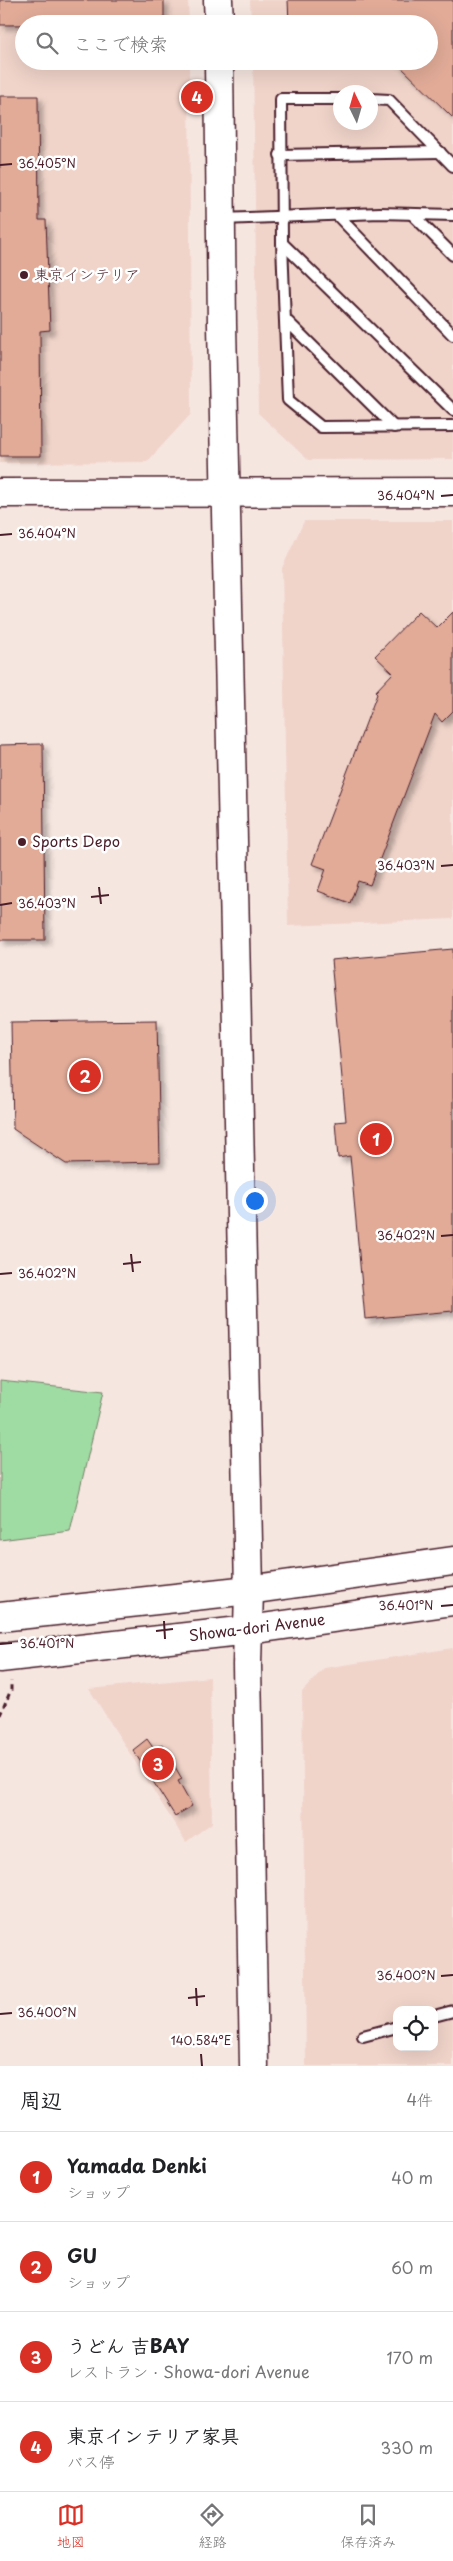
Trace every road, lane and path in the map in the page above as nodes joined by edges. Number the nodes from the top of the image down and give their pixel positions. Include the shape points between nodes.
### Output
1 (218, 0) edge
2 (219, 15) edge
3 (219, 70) edge
4 (333, 99) edge
5 (378, 100) edge
6 (440, 152) junction
7 (280, 155) junction
8 (453, 166) edge
9 (412, 214) junction
10 (281, 215) junction
11 (336, 215) junction
12 (453, 215) edge
13 (220, 219) junction
14 (282, 243) junction
15 (453, 255) edge
16 (286, 320) junction
17 (453, 335) edge
18 (453, 410) edge
19 (394, 426) junction
20 (453, 426) edge
21 (226, 492) junction
22 (453, 492) edge
23 (0, 493) edge
24 (453, 1561) edge
25 (249, 1590) junction
26 (453, 1601) edge
27 (0, 1617) edge
28 (249, 1630) junction
29 (5, 1658) edge
30 (0, 1715) edge
31 (453, 2011) edge
32 (438, 2015) edge
33 (393, 2028) edge
34 (363, 2036) dead end
35 (254, 2066) edge

1 - 2 street
3 - 13 street
4 - 7 lane via 281,99
5 - 6 lane via 389,100
6 - 7 lane
6 - 8 lane
7 - 10 lane
9 - 11 lane
9 - 12 lane
9 - 15 lane
10 - 11 lane
10 - 13 lane
10 - 14 lane
11 - 17 lane
13 - 21 street
14 - 16 lane
14 - 18 lane
16 - 19 lane
16 - 19 lane via 288,400 321,427
19 - 20 lane
21 - 22 street
21 - 23 street
21 - 25 street
24 - 25 street
25 - 27 street
25 - 28 street
26 - 28 street, Showa-dori Avenue
28 - 29 street, Showa-dori Avenue
28 - 35 street
29 - 30 path via 11,1690
31 - 32 lane
33 - 34 lane

